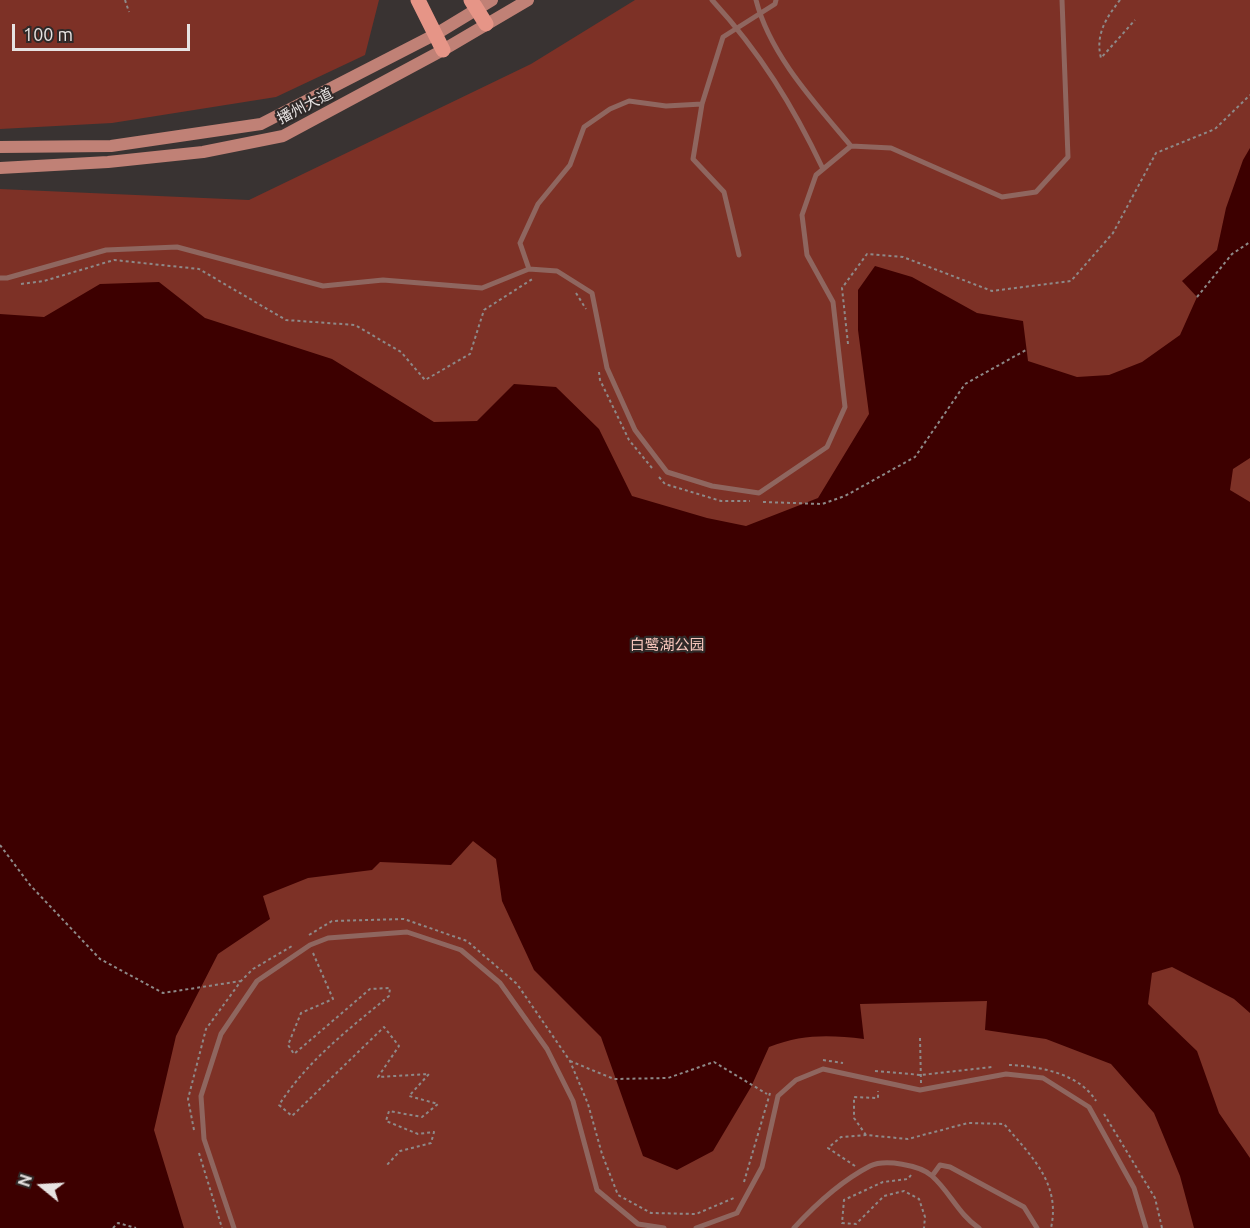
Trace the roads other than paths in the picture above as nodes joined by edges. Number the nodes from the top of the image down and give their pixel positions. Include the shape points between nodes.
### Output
1 (418, 0) edge
2 (492, 0) edge
3 (528, 0) edge
4 (712, 0) edge
5 (756, 0) edge
6 (776, 0) edge
7 (1062, 0) edge
8 (474, 5) edge
9 (759, 14) junction
10 (486, 24) junction
11 (738, 28) junction
12 (436, 34) junction
13 (443, 50) junction
14 (702, 104) junction
15 (851, 146) junction
16 (0, 147) edge
17 (0, 168) edge
18 (823, 169) junction
19 (739, 255) dead end
20 (529, 269) junction
21 (0, 278) edge
22 (932, 1176) junction
23 (234, 1228) edge
24 (664, 1228) edge
25 (696, 1228) edge
26 (795, 1228) edge
27 (979, 1228) edge
28 (1037, 1228) edge
29 (1146, 1228) edge

1 - 12 main road
2 - 8 main road, 播州大道
3 - 10 main road, 播州大道
4 - 11 lane
5 - 9 lane
6 - 9 lane
7 - 15 lane via 1068,157 1036,192 1002,197 891,148
8 - 10 main road
8 - 12 main road, 播州大道
9 - 11 lane
9 - 15 lane via 796,81
10 - 13 main road, 播州大道
11 - 14 lane via 723,37
11 - 18 lane via 794,110
12 - 13 main road
12 - 16 main road, 播州大道 via 261,124 111,146
13 - 17 main road, 播州大道 via 283,136 203,152
14 - 19 lane via 693,159 724,192
14 - 20 lane via 666,106 629,101 584,127 570,165 538,204 520,243
15 - 18 lane
18 - 20 lane via 816,175 802,215 807,255 833,302 845,407 827,447 759,493 712,486 667,472 635,430 607,368 592,293 557,271
20 - 21 lane via 483,288 383,280 323,286 177,247 106,250
22 - 26 lane via 911,1165 872,1165 810,1211
22 - 27 lane via 969,1222
22 - 28 lane via 940,1165 950,1167 1024,1207
23 - 24 lane via 204,1139 201,1096 221,1034 257,981 310,945 328,938 407,932 461,950 500,982 547,1049 573,1101 597,1190 638,1224
25 - 29 lane via 737,1213 762,1167 778,1096 796,1080 823,1069 920,1090 1006,1074 1043,1078 1089,1107 1134,1188

